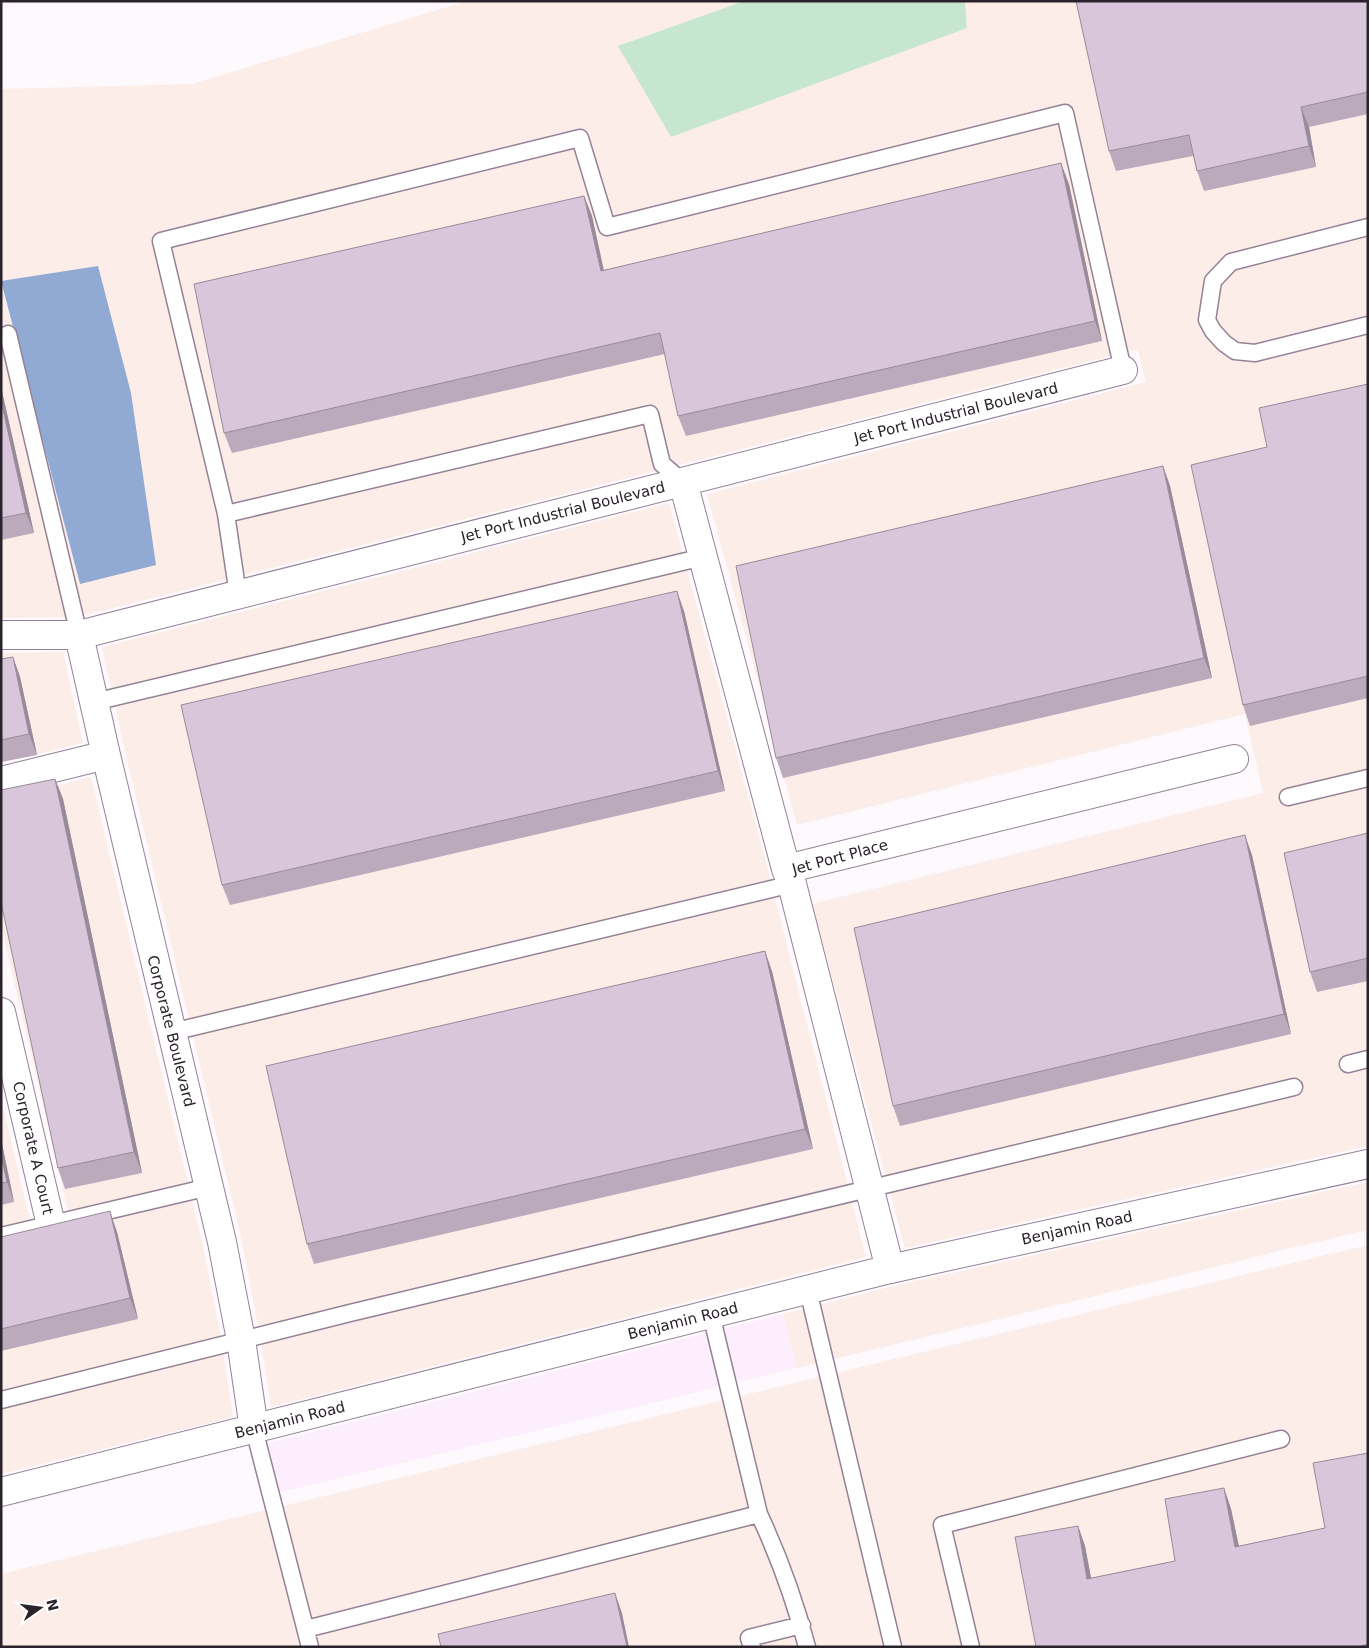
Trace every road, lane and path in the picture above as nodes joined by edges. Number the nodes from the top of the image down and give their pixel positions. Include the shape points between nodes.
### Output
1 (1368, 227) edge
2 (1368, 325) edge
3 (8, 334) dead end
4 (1123, 370) joint
5 (683, 482) junction
6 (226, 514) junction
7 (703, 557) junction
8 (238, 595) junction
9 (1, 635) edge
10 (79, 635) junction
11 (94, 702) junction
12 (106, 756) junction
13 (1234, 759) dead end
14 (1368, 778) edge
15 (1, 781) edge
16 (1288, 798) dead end
17 (789, 876) junction
18 (1, 1012) edge
19 (172, 1032) junction
20 (1368, 1059) edge
21 (1348, 1064) dead end
22 (1294, 1087) dead end
23 (1368, 1164) edge
24 (209, 1187) junction
25 (869, 1189) junction
26 (50, 1225) junction
27 (1, 1236) edge
28 (890, 1269) junction
29 (808, 1290) junction
30 (711, 1314) junction
31 (241, 1340) junction
32 (1, 1400) edge
33 (254, 1429) junction
34 (1281, 1439) dead end
35 (1, 1492) edge
36 (759, 1514) junction
37 (802, 1625) junction
38 (306, 1630) junction
39 (310, 1647) edge
40 (752, 1647) edge
41 (807, 1647) edge
42 (893, 1647) edge
43 (971, 1647) edge

1 - 2 lane via 1231,262 1213,281 1207,320 1213,331 1235,351 1255,354
3 - 10 lane
4 - 5 street, Jet Port Industrial Boulevard
4 - 6 lane via 1066,113 607,227 580,138 162,241
5 - 6 lane via 662,464 650,414
5 - 7 street
5 - 8 street, Jet Port Industrial Boulevard
6 - 8 lane
7 - 11 lane
7 - 17 street
8 - 10 street, Jet Port Industrial Boulevard
9 - 10 street, Jet Port Industrial Boulevard
10 - 11 street, Corporate Boulevard
11 - 12 street, Corporate Boulevard
12 - 15 street
12 - 19 street, Corporate Boulevard
13 - 17 street, Jet Port Place
14 - 16 lane
17 - 19 lane
17 - 25 street, Jet Port Place
18 - 26 street, Corporate A Court
19 - 24 street, Corporate Boulevard
20 - 21 lane
22 - 25 lane
23 - 28 street, Benjamin Road
24 - 26 lane
24 - 31 street, Corporate Boulevard
25 - 28 street, Jet Port Place
25 - 31 lane
26 - 27 lane
28 - 29 street, Benjamin Road
29 - 30 street, Benjamin Road
29 - 42 lane
30 - 33 street, Benjamin Road
30 - 36 lane
31 - 32 lane
31 - 33 street, Corporate Boulevard
33 - 35 street, Benjamin Road
33 - 38 lane
34 - 43 lane via 942,1525
36 - 37 lane via 778,1554
36 - 38 lane
37 - 40 lane via 749,1638
37 - 41 lane
38 - 39 lane

